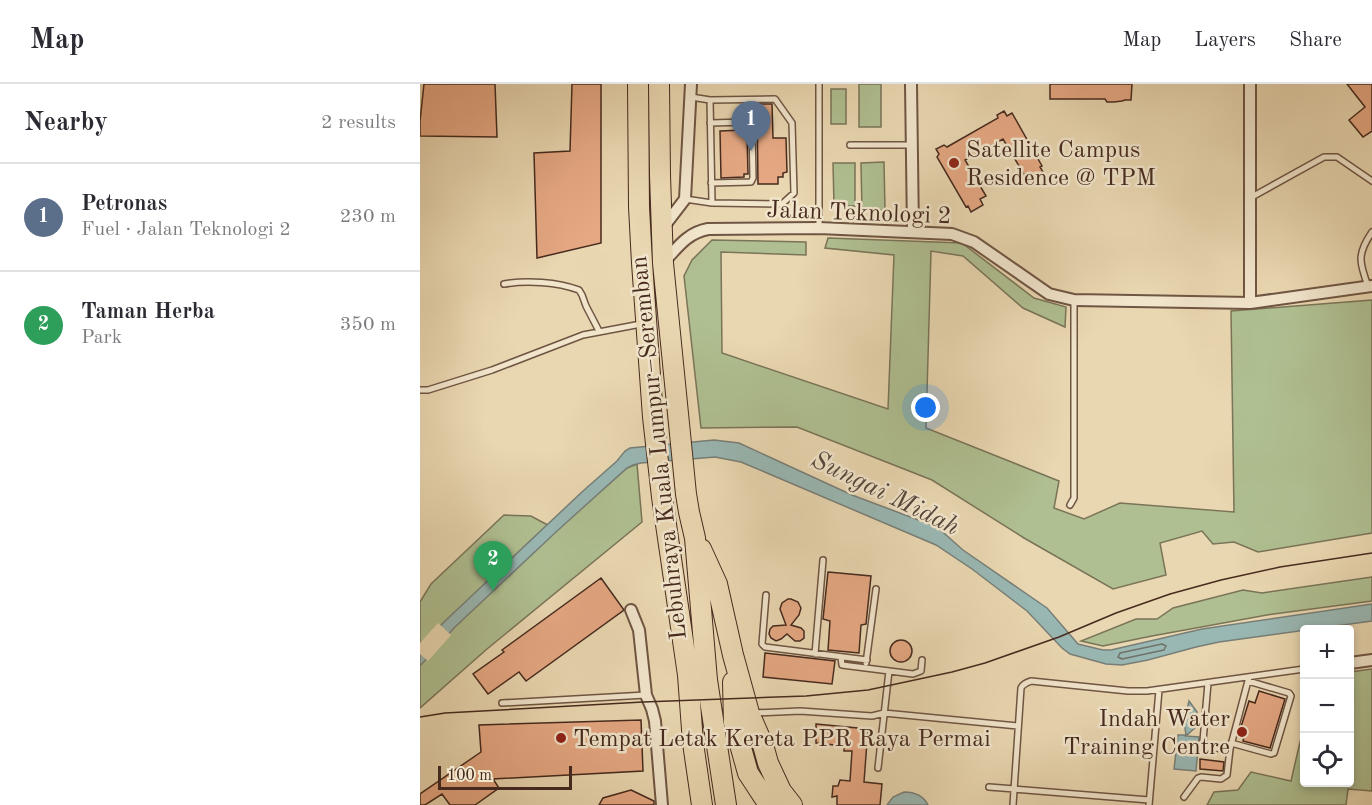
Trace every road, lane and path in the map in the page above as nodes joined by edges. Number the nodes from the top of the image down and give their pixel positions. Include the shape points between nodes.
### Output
1 (638, 84) edge
2 (659, 84) edge
3 (691, 84) edge
4 (819, 84) edge
5 (911, 84) edge
6 (1250, 84) edge
7 (691, 96) junction
8 (710, 100) junction
9 (710, 123) junction
10 (850, 145) dead end
11 (912, 145) junction
12 (1372, 181) edge
13 (711, 183) junction
14 (1250, 198) junction
15 (685, 199) junction
16 (712, 203) junction
17 (819, 228) junction
18 (661, 231) junction
19 (913, 231) junction
20 (1372, 232) edge
21 (663, 263) junction
22 (504, 284) dead end
23 (1370, 286) edge
24 (1074, 300) junction
25 (1250, 303) junction
26 (646, 323) junction
27 (598, 331) junction
28 (420, 390) edge
29 (1070, 506) dead end
30 (695, 538) junction
31 (823, 560) dead end
32 (876, 589) dead end
33 (766, 595) dead end
34 (631, 610) dead end
35 (815, 654) junction
36 (733, 655) junction
37 (841, 657) junction
38 (867, 660) junction
39 (922, 660) dead end
40 (1372, 660) edge
41 (1354, 662) edge
42 (866, 668) junction
43 (1300, 670) edge
44 (889, 671) junction
45 (1249, 679) junction
46 (1208, 683) junction
47 (1159, 690) junction
48 (646, 695) junction
49 (502, 703) dead end
50 (749, 713) junction
51 (884, 713) junction
52 (1018, 726) junction
53 (1230, 746) junction
54 (878, 768) dead end
55 (989, 787) dead end
56 (1014, 790) junction
57 (1184, 797) dead end
58 (1149, 803) edge
59 (702, 804) edge
60 (662, 805) edge
61 (726, 805) edge
62 (769, 805) edge
63 (792, 805) edge
64 (1013, 805) edge

1 - 26 highway, Lebuhraya Kuala Lumpur–Seremban via 639,207
2 - 18 highway, Lebuhraya Kuala Lumpur–Seremban
3 - 7 street
4 - 17 lane
5 - 11 street
6 - 14 street
7 - 8 lane
7 - 15 street
8 - 9 lane
8 - 16 lane via 775,99 792,123 794,193 782,204
9 - 13 lane
9 - 13 lane via 750,123 753,178 751,182
10 - 11 lane
11 - 19 street
12 - 14 lane via 1337,157 1324,157
13 - 16 lane
14 - 25 street
15 - 16 lane
15 - 18 street
17 - 19 street, Jalan Teknologi 2
17 - 21 street, Jalan Teknologi 2 via 696,231
18 - 21 highway, Lebuhraya Kuala Lumpur–Seremban
19 - 24 street, Jalan Teknologi 2 via 952,234 974,242 1049,294
20 - 23 lane via 1360,259
21 - 30 highway, Lebuhraya Kuala Lumpur–Seremban via 686,494
22 - 27 lane via 520,281 579,290
23 - 25 street, Jalan Teknologi 2
24 - 25 street, Jalan Teknologi 2
24 - 29 lane via 1074,498
26 - 27 lane
26 - 59 highway, Lebuhraya Kuala Lumpur–Seremban via 662,497
27 - 28 lane via 492,370
30 - 36 highway via 717,584
30 - 61 highway, Lebuhraya Kuala Lumpur–Seremban via 707,680
31 - 35 lane
32 - 38 lane
33 - 35 lane via 762,645
34 - 48 street via 639,630
35 - 37 lane
36 - 50 highway
36 - 62 highway via 734,723 748,772
37 - 38 lane
37 - 42 lane via 842,665
38 - 42 lane
39 - 44 lane via 921,671 913,674
40 - 41 street
42 - 44 lane
43 - 45 lane
44 - 51 lane
45 - 46 lane
45 - 53 lane
45 - 53 lane via 1291,696 1274,753
46 - 47 lane
46 - 53 lane via 1203,741 1207,747
47 - 52 lane via 1128,691 1031,681 1021,688
47 - 58 lane
48 - 49 lane
48 - 60 street via 655,721
50 - 51 lane
50 - 63 highway via 781,791
51 - 52 lane
51 - 54 lane
52 - 56 lane
53 - 57 lane via 1226,777 1198,778
55 - 56 lane
56 - 58 lane
56 - 64 lane

